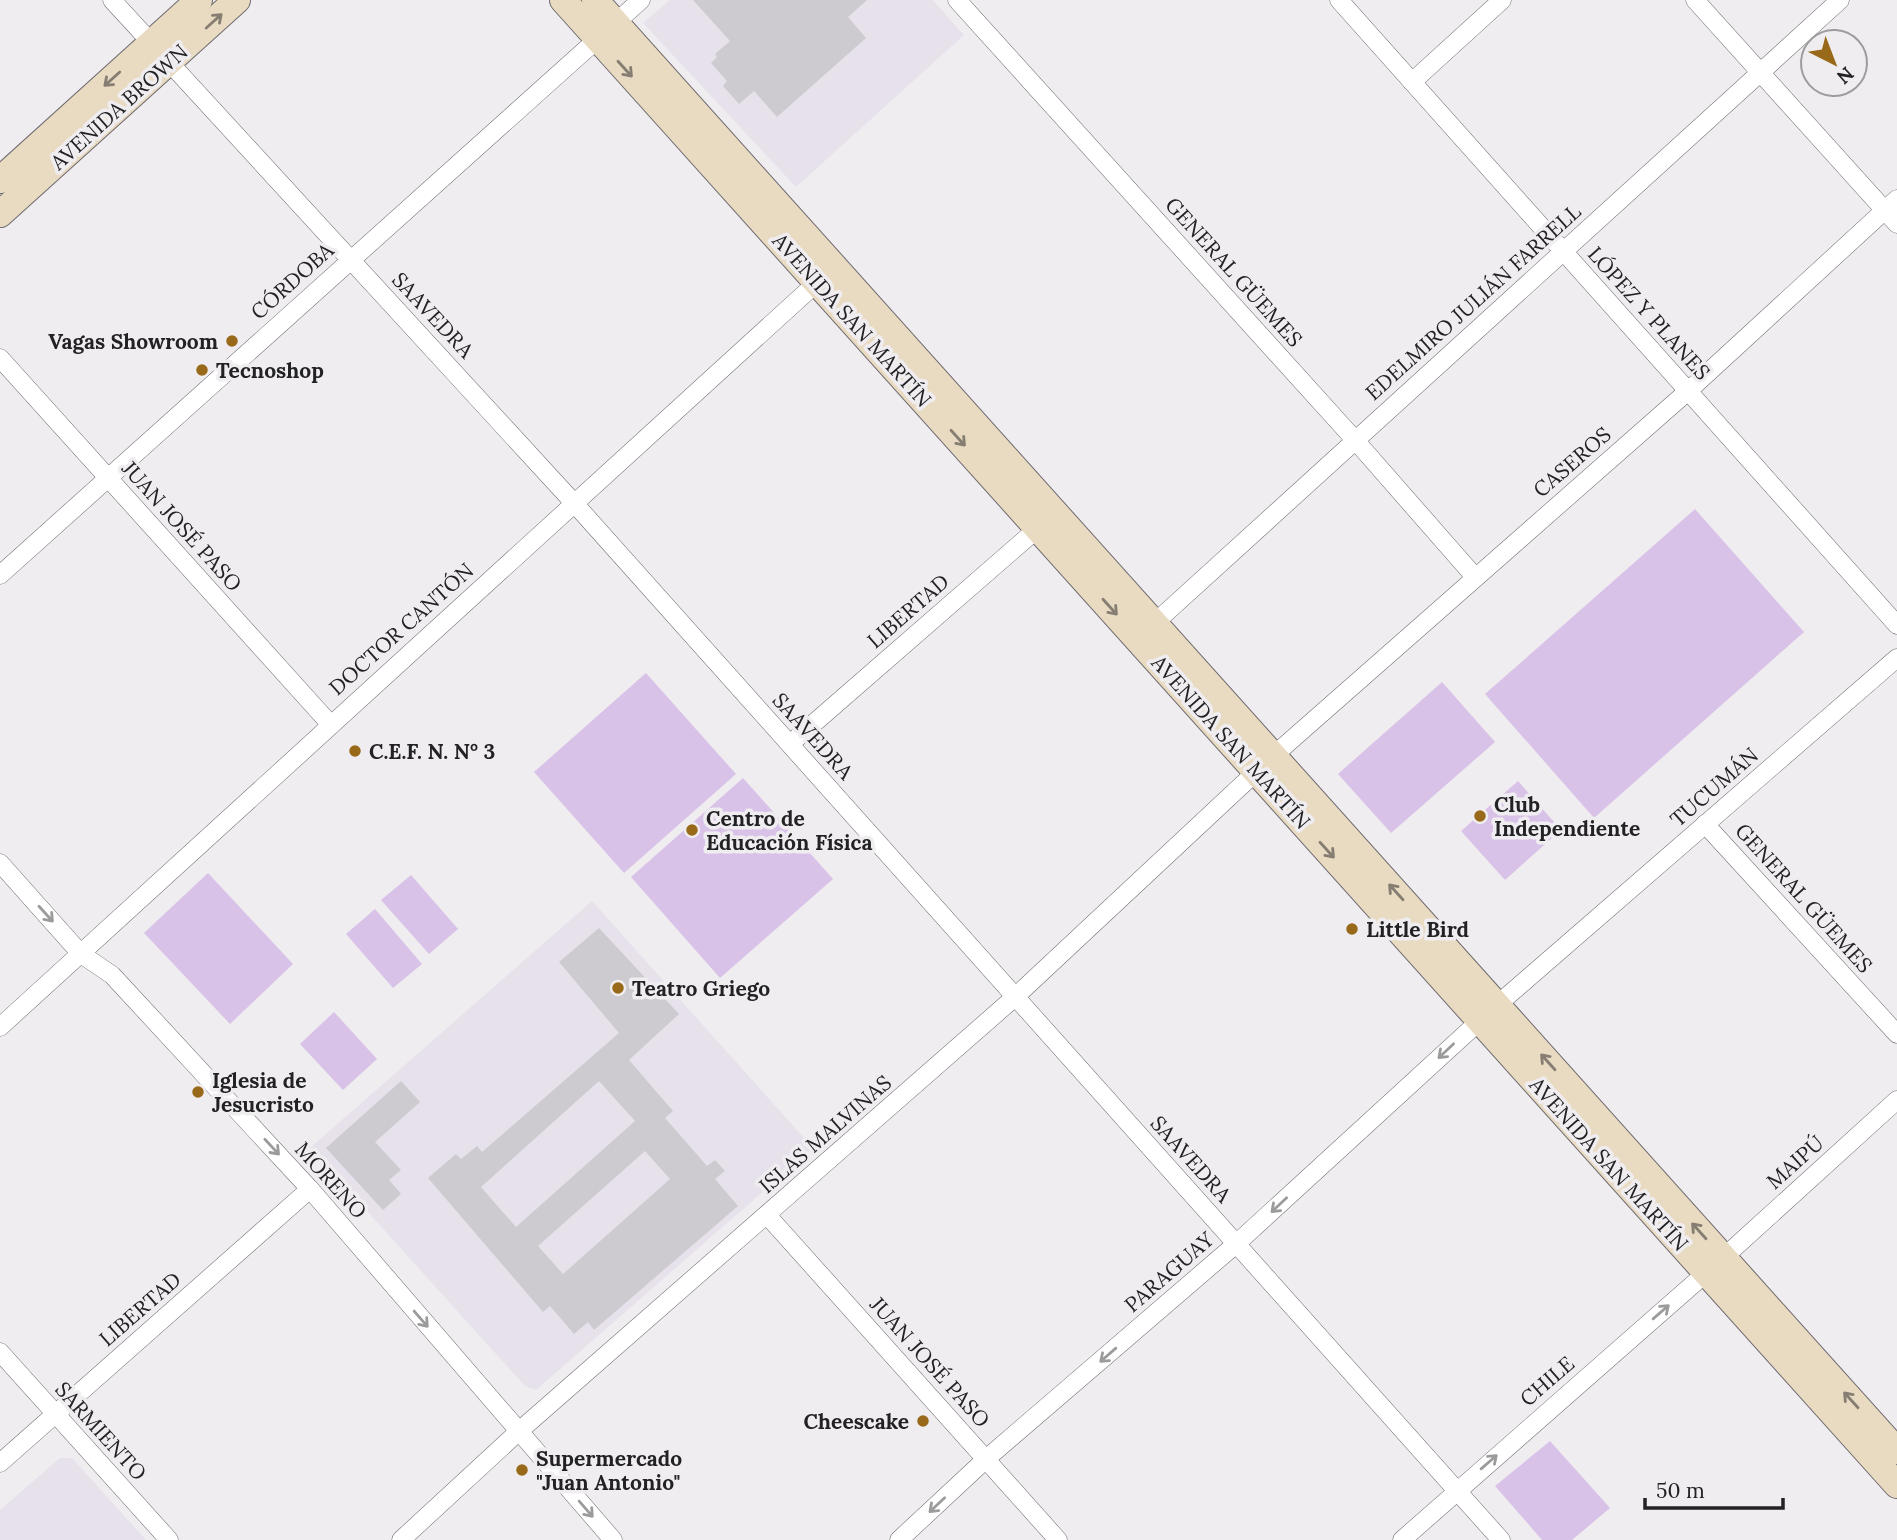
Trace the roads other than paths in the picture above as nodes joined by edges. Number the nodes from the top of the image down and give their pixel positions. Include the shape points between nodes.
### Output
1 (112, 0) edge
2 (199, 0) edge
3 (237, 0) edge
4 (563, 0) edge
5 (595, 0) edge
6 (641, 0) edge
7 (957, 0) edge
8 (1339, 0) edge
9 (1502, 0) edge
10 (1695, 0) edge
11 (1840, 0) edge
12 (606, 30) junction
13 (160, 52) junction
14 (1760, 72) junction
15 (1412, 82) junction
16 (3, 171) edge
17 (1893, 211) edge
18 (0, 214) edge
19 (1563, 251) junction
20 (350, 259) junction
21 (826, 274) junction
22 (0, 358) edge
23 (1688, 391) junction
24 (1355, 440) junction
25 (108, 478) junction
26 (573, 503) junction
27 (1047, 520) junction
28 (0, 575) edge
29 (1475, 577) junction
30 (1897, 625) edge
31 (1146, 631) junction
32 (1897, 658) edge
33 (331, 725) junction
34 (790, 744) junction
35 (1265, 763) junction
36 (1705, 824) junction
37 (0, 863) edge
38 (81, 954) junction
39 (1016, 997) junction
40 (1488, 1012) junction
41 (0, 1027) edge
42 (1897, 1034) edge
43 (1897, 1100) edge
44 (310, 1189) junction
45 (767, 1215) junction
46 (1237, 1244) junction
47 (1715, 1265) junction
48 (0, 1352) edge
49 (55, 1414) junction
50 (518, 1432) junction
51 (1897, 1451) edge
52 (986, 1460) junction
53 (0, 1464) edge
54 (1897, 1485) edge
55 (1457, 1490) junction
56 (169, 1540) edge
57 (401, 1540) edge
58 (613, 1540) edge
59 (899, 1540) edge
60 (1058, 1540) edge
61 (1402, 1540) edge
62 (1501, 1540) edge

1 - 13 street, SAAVEDRA
2 - 13 main road, AVENIDA BROWN
13 -> 3 main road, AVENIDA BROWN
4 - 12 main road, AVENIDA SAN MARTÍN
5 - 12 main road, AVENIDA SAN MARTÍN
6 - 12 street, CÓRDOBA
7 - 24 street, GENERAL GÜEMES
8 - 15 street, LÓPEZ Y PLANES
9 - 15 street
10 - 14 street
11 - 14 street, EDELMIRO JULIÁN FARRELL
12 - 20 street, CÓRDOBA
12 - 21 main road, AVENIDA SAN MARTÍN
13 -> 16 main road, AVENIDA BROWN
13 - 18 main road, AVENIDA BROWN
13 - 20 street, SAAVEDRA
14 - 17 street
14 - 19 street, EDELMIRO JULIÁN FARRELL
15 - 19 street, LÓPEZ Y PLANES
17 - 23 street, CASEROS
19 - 23 street, LÓPEZ Y PLANES
19 - 24 street, EDELMIRO JULIÁN FARRELL
20 - 25 street, CÓRDOBA
20 - 26 street, SAAVEDRA
21 - 26 street, DOCTOR CANTÓN
21 - 27 main road, AVENIDA SAN MARTÍN
22 - 25 street, JUAN JOSÉ PASO
23 - 29 street, CASEROS
23 - 30 street, LÓPEZ Y PLANES
24 - 29 street, GENERAL GÜEMES
24 - 31 street, EDELMIRO JULIÁN FARRELL
25 - 28 street, CÓRDOBA
25 - 33 street, JUAN JOSÉ PASO
26 - 33 street, DOCTOR CANTÓN
26 - 34 street, SAAVEDRA
27 - 31 main road, AVENIDA SAN MARTÍN
27 - 34 street, LIBERTAD
29 - 35 street, CASEROS
31 - 35 main road, AVENIDA SAN MARTÍN
32 - 36 street, TUCUMÁN
33 - 38 street, DOCTOR CANTÓN
34 - 39 street, SAAVEDRA
35 - 39 street, ISLAS MALVINAS
35 - 40 main road, AVENIDA SAN MARTÍN
36 - 40 street, TUCUMÁN
36 - 42 street, GENERAL GÜEMES
37 -> 38 street, MORENO
38 - 41 street, DOCTOR CANTÓN
38 -> 44 street, MORENO via 112,975
39 - 45 street, ISLAS MALVINAS
39 - 46 street, SAAVEDRA
40 -> 46 street, PARAGUAY
40 - 47 main road, AVENIDA SAN MARTÍN
43 - 47 street, MAIPÚ
44 - 49 street, LIBERTAD
44 -> 50 street, MORENO
45 - 50 street, ISLAS MALVINAS
45 - 52 street, JUAN JOSÉ PASO
46 -> 52 street, PARAGUAY
46 - 55 street, SAAVEDRA
51 -> 47 main road, AVENIDA SAN MARTÍN
47 - 54 main road, AVENIDA SAN MARTÍN
55 -> 47 street, CHILE
48 - 49 street, SARMIENTO
49 - 53 street, LIBERTAD
49 - 56 street, SARMIENTO
50 - 57 street, ISLAS MALVINAS
50 -> 58 street, MORENO
52 -> 59 street, PARAGUAY
52 - 60 street, JUAN JOSÉ PASO
55 - 61 street, CHILE
55 - 62 street, SAAVEDRA

